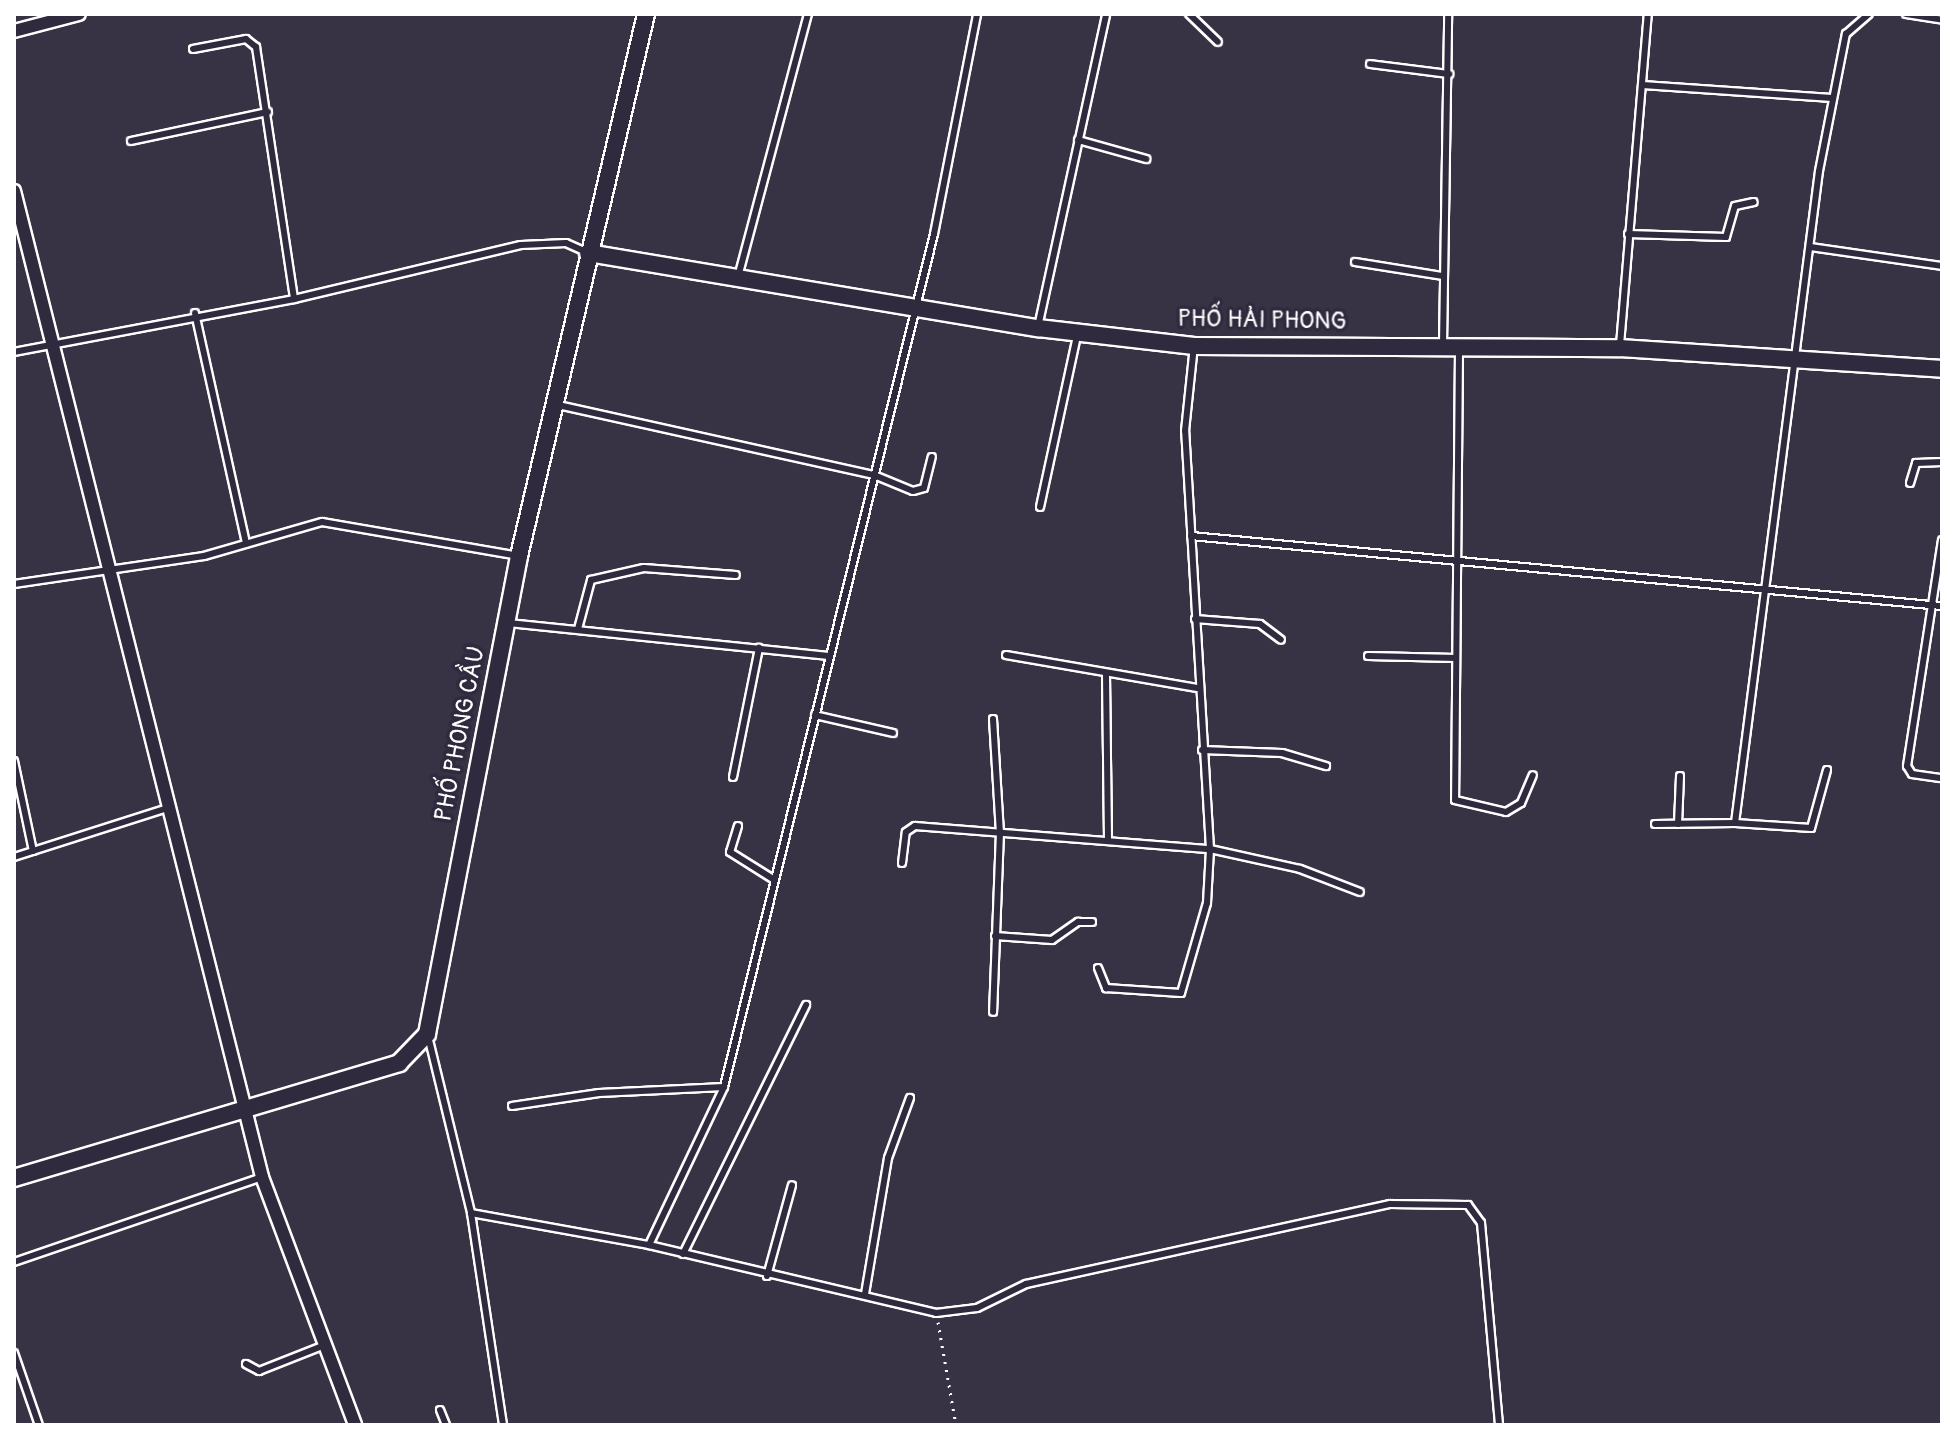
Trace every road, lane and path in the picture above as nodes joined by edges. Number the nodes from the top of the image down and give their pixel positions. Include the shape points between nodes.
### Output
1 (79, 14) edge
2 (646, 14) edge
3 (808, 14) edge
4 (977, 14) edge
5 (1106, 14) edge
6 (1189, 14) edge
7 (1448, 14) edge
8 (1648, 14) edge
9 (1869, 14) edge
10 (1906, 14) edge
11 (1942, 20) edge
12 (14, 31) edge
13 (1218, 42) dead end
14 (193, 49) dead end
15 (1370, 64) dead end
16 (1449, 74) junction
17 (1642, 85) junction
18 (1833, 98) junction
19 (268, 112) junction
20 (1078, 140) junction
21 (131, 141) dead end
22 (1146, 159) dead end
23 (14, 191) edge
24 (1754, 202) dead end
25 (1628, 234) junction
26 (1810, 247) junction
27 (588, 253) junction
28 (1355, 262) dead end
29 (1942, 266) edge
30 (1442, 276) junction
31 (738, 277) junction
32 (294, 299) junction
33 (914, 309) junction
34 (195, 313) junction
35 (1038, 328) junction
36 (1077, 332) junction
37 (53, 342) junction
38 (1189, 346) junction
39 (1451, 346) junction
40 (1620, 348) junction
41 (14, 352) edge
42 (1793, 360) junction
43 (1942, 369) edge
44 (554, 404) junction
45 (932, 457) dead end
46 (1942, 462) edge
47 (874, 475) junction
48 (1910, 483) dead end
49 (1040, 507) dead end
50 (1191, 536) junction
51 (1942, 540) edge
52 (246, 543) junction
53 (519, 556) junction
54 (1458, 557) junction
55 (111, 574) junction
56 (736, 575) dead end
57 (14, 584) edge
58 (1765, 587) junction
59 (1928, 605) junction
60 (1942, 606) edge
61 (1195, 619) junction
62 (506, 622) junction
63 (578, 629) junction
64 (1281, 640) dead end
65 (759, 648) junction
66 (1006, 655) dead end
67 (828, 656) junction
68 (1368, 656) dead end
69 (1456, 658) junction
70 (1106, 675) junction
71 (1197, 688) junction
72 (815, 715) junction
73 (993, 719) dead end
74 (893, 733) dead end
75 (1202, 750) junction
76 (14, 761) edge
77 (1326, 766) dead end
78 (1827, 770) dead end
79 (1533, 775) dead end
80 (1680, 776) dead end
81 (733, 777) dead end
82 (1942, 778) edge
83 (168, 808) junction
84 (1735, 823) junction
85 (1655, 824) dead end
86 (1678, 824) junction
87 (738, 826) dead end
88 (1000, 832) junction
89 (1108, 841) junction
90 (1210, 849) junction
91 (33, 851) junction
92 (14, 857) edge
93 (902, 863) dead end
94 (773, 879) junction
95 (1360, 892) dead end
96 (1092, 922) dead end
97 (995, 936) junction
98 (1098, 968) dead end
99 (806, 1005) dead end
100 (993, 1012) dead end
101 (427, 1034) junction
102 (724, 1087) junction
103 (910, 1098) dead end
104 (245, 1105) junction
105 (512, 1106) dead end
106 (262, 1177) junction
107 (14, 1178) edge
108 (792, 1185) dead end
109 (471, 1213) junction
110 (649, 1245) junction
111 (683, 1254) junction
112 (14, 1262) edge
113 (767, 1276) junction
114 (865, 1294) junction
115 (936, 1313) junction
116 (320, 1347) junction
117 (14, 1353) edge
118 (246, 1364) dead end
119 (440, 1410) dead end
120 (39, 1425) edge
121 (355, 1425) edge
122 (446, 1425) edge
123 (503, 1425) edge
124 (956, 1425) edge
125 (1499, 1425) edge

1 - 12 street
2 - 27 street, PHỐ PHONG CẦU
3 - 31 lane
4 - 33 lane
5 - 20 lane
6 - 13 lane
7 - 16 lane
8 - 17 lane
9 - 18 lane via 1848,27
10 - 11 lane
14 - 19 lane via 253,41
15 - 16 lane
16 - 30 lane
17 - 18 lane
17 - 25 lane
18 - 26 lane
19 - 21 lane
19 - 32 lane
20 - 22 lane
20 - 35 lane
23 - 37 street
24 - 25 lane via 1735,206 1726,237
25 - 40 lane
26 - 29 lane
26 - 42 lane
27 - 31 street, PHỐ HẢI PHONG
27 - 32 lane via 566,243 521,245
27 - 44 street, PHỐ PHONG CẦU
28 - 30 lane
30 - 39 lane
31 - 33 street, PHỐ HẢI PHONG
32 - 34 lane
33 - 35 street, PHỐ HẢI PHONG
33 - 47 lane
34 - 37 lane
34 - 52 lane
35 - 36 street, PHỐ HẢI PHONG
36 - 38 street, PHỐ HẢI PHONG
36 - 49 lane
37 - 41 lane
37 - 55 street
38 - 39 street, PHỐ HẢI PHONG
38 - 50 lane via 1185,431
39 - 40 street, PHỐ HẢI PHONG
39 - 54 lane
40 - 42 street, PHỐ HẢI PHONG
42 - 43 street, PHỐ HẢI PHONG
42 - 58 lane
44 - 47 lane
44 - 53 street, PHỐ PHONG CẦU
45 - 47 lane via 924,488 913,491
46 - 48 lane via 1916,463
47 - 67 lane
50 - 54 lane
50 - 61 lane
51 - 59 lane
52 - 53 lane via 289,527 350,521
52 - 55 lane
53 - 62 street, PHỐ PHONG CẦU
54 - 58 lane
54 - 69 lane
55 - 57 lane
55 - 83 street
56 - 63 lane via 644,568 591,580
58 - 59 lane
58 - 84 lane
59 - 60 lane
59 - 82 lane via 1907,766 1912,774
61 - 64 lane via 1260,624
61 - 71 lane
62 - 63 lane
62 - 101 street, PHỐ PHONG CẦU
63 - 65 lane
65 - 67 lane
65 - 81 lane
66 - 70 lane
67 - 72 lane
68 - 69 lane
69 - 79 lane via 1455,800 1506,812 1521,803
70 - 71 lane
70 - 89 lane
71 - 75 lane
72 - 74 lane
72 - 94 lane
73 - 88 lane
75 - 77 lane via 1282,753
75 - 90 lane
76 - 91 lane
78 - 84 lane via 1811,828
80 - 86 lane
83 - 91 lane
83 - 104 street
84 - 86 lane
85 - 86 lane
87 - 94 lane via 730,852
88 - 89 lane
88 - 93 lane via 909,828
88 - 97 lane
89 - 90 lane
90 - 95 lane via 1324,876
90 - 98 lane via 1207,903 1181,993 1106,988
91 - 92 lane
94 - 102 lane
96 - 97 lane via 1078,922 1052,940
97 - 100 lane
99 - 111 lane
101 - 104 street via 399,1063
101 - 109 lane
102 - 105 lane via 599,1093
102 - 110 lane
103 - 114 lane via 888,1158
104 - 106 street
104 - 107 street
106 - 112 lane
106 - 116 street
108 - 113 lane
109 - 110 lane
109 - 123 lane
110 - 111 lane
111 - 113 lane
113 - 114 lane
114 - 115 lane
115 - 124 path
115 - 125 lane via 977,1308 1026,1284 1390,1204 1468,1205 1481,1223
116 - 118 lane via 259,1371
116 - 121 street
117 - 120 lane
119 - 122 lane

